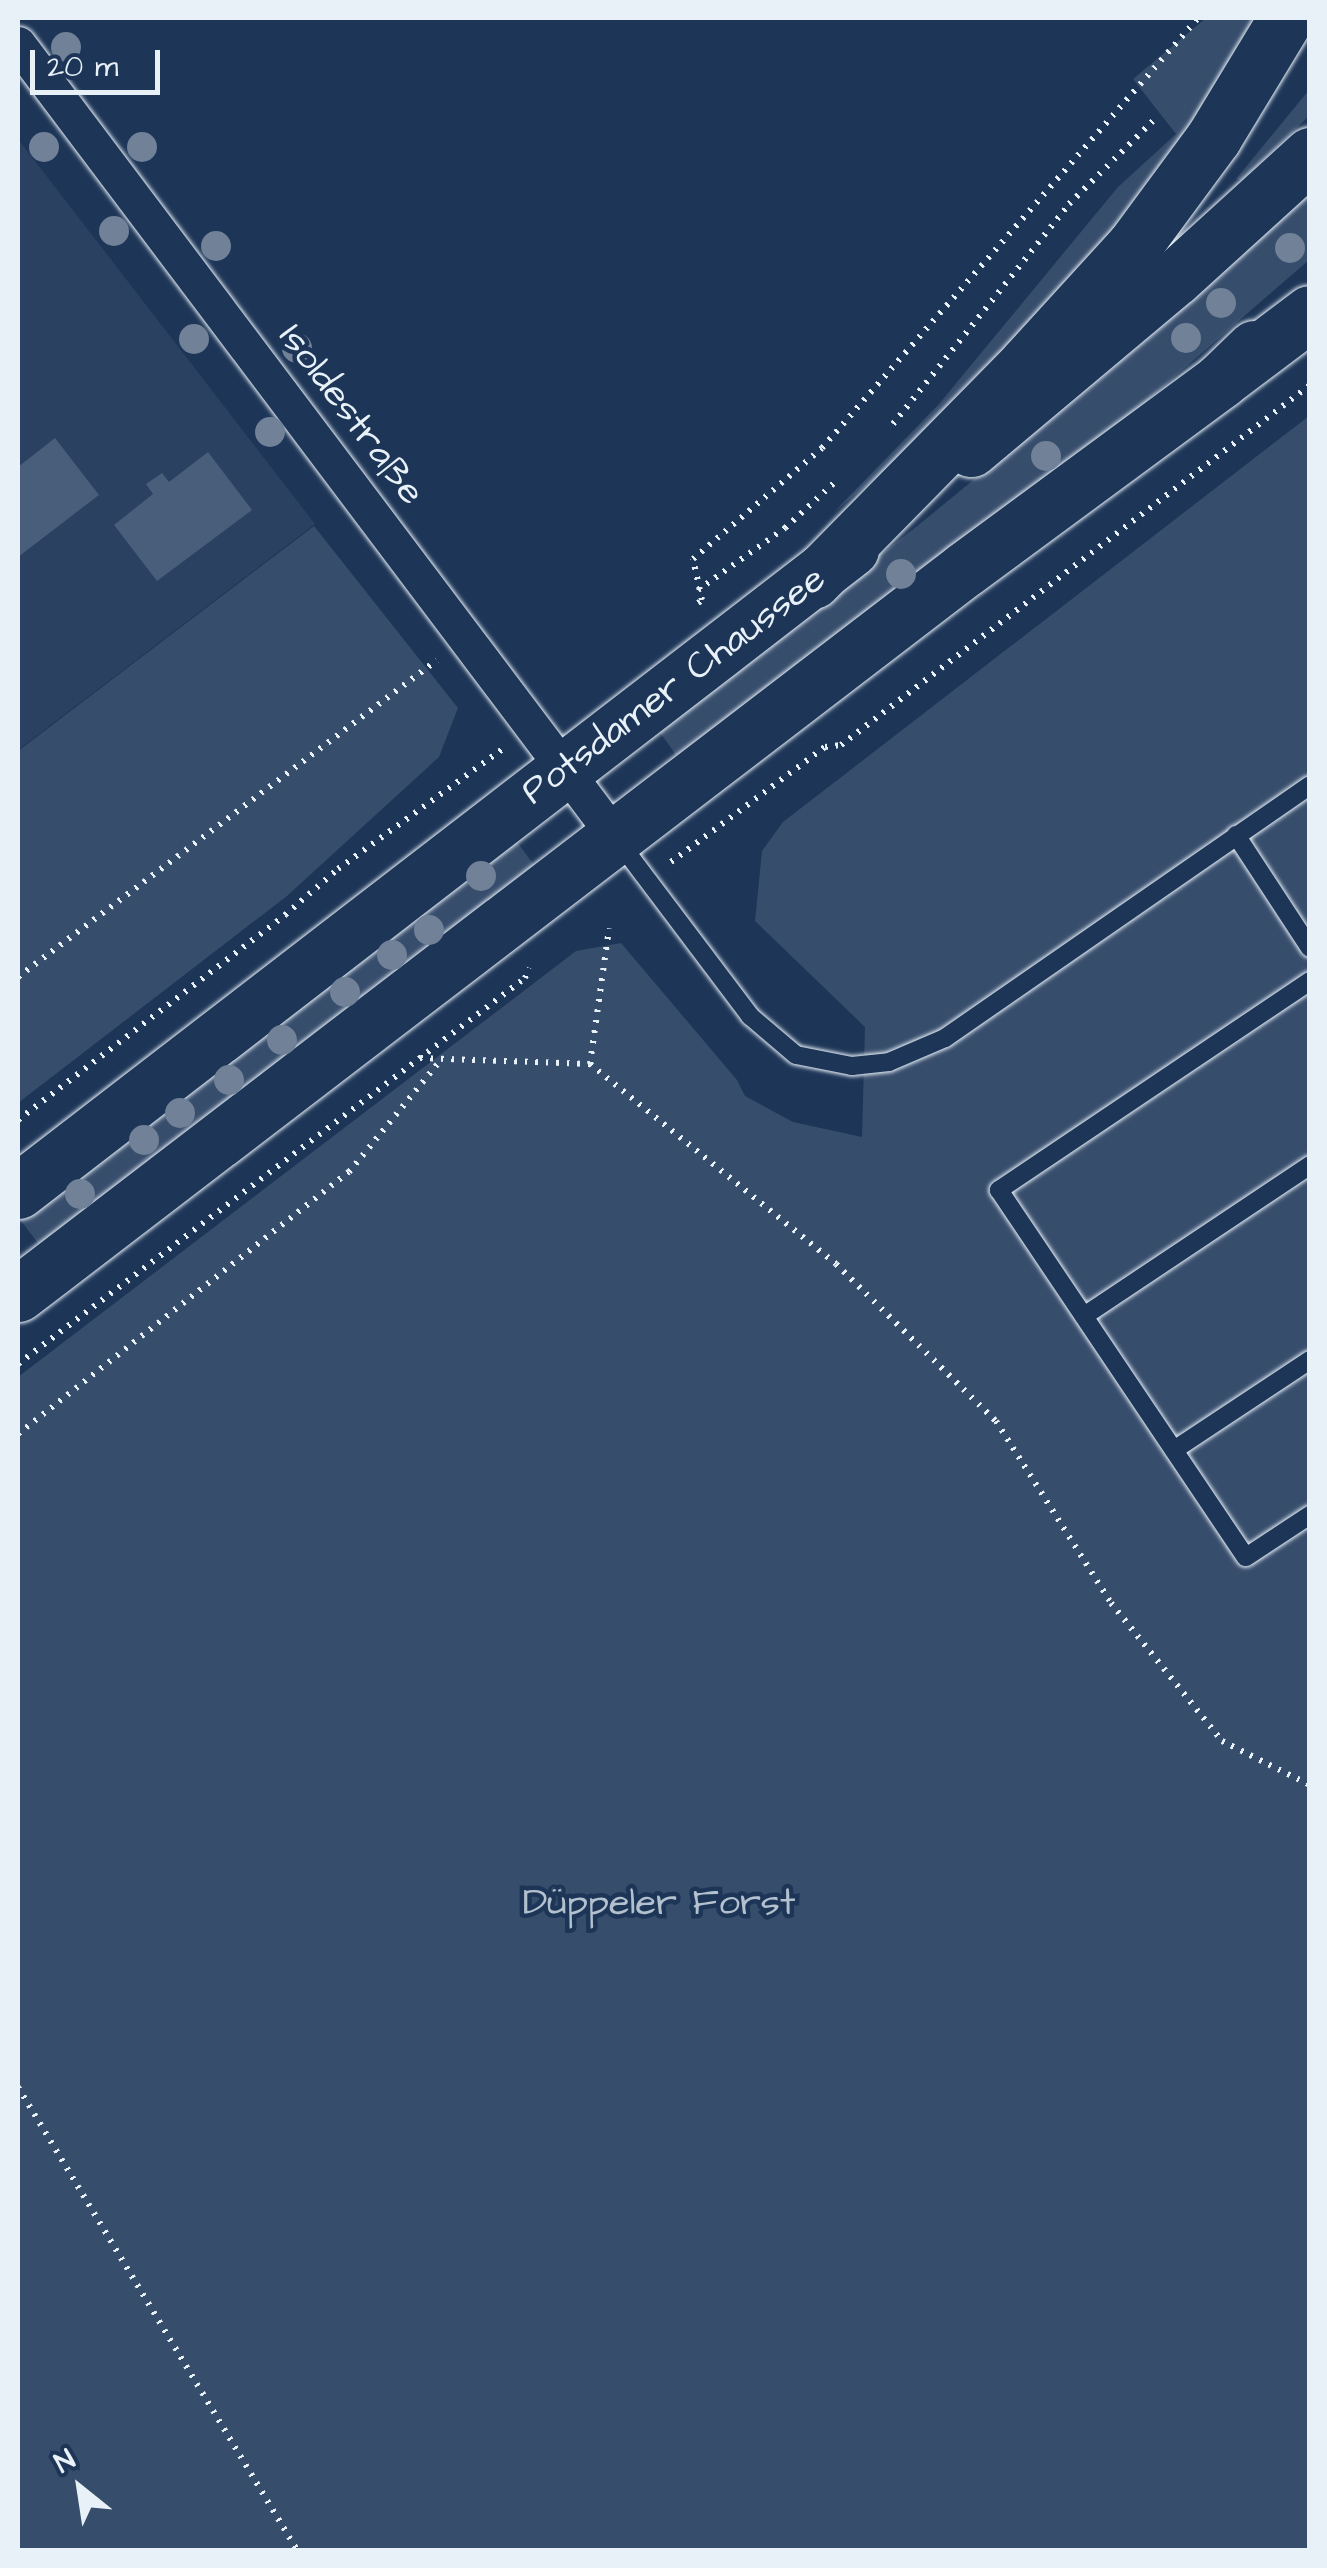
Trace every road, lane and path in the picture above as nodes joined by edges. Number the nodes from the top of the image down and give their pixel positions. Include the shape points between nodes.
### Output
1 (1198, 18) edge
2 (1286, 18) edge
3 (1310, 37) edge
4 (18, 44) edge
5 (1156, 118) dead end
6 (1214, 138) junction
7 (1310, 154) edge
8 (1310, 296) edge
9 (1310, 313) edge
10 (1221, 380) junction
11 (1310, 385) edge
12 (889, 428) dead end
13 (838, 479) dead end
14 (813, 581) junction
15 (466, 638) junction
16 (565, 770) junction
17 (465, 777) dead end
18 (1310, 785) edge
19 (723, 823) dead end
20 (1236, 836) junction
21 (616, 838) junction
22 (609, 928) dead end
23 (1310, 948) edge
24 (18, 977) edge
25 (526, 978) dead end
26 (1310, 981) edge
27 (419, 1058) junction
28 (440, 1061) junction
29 (590, 1064) junction
30 (18, 1120) edge
31 (1310, 1166) edge
32 (18, 1191) edge
33 (18, 1294) edge
34 (1084, 1316) junction
35 (1310, 1360) edge
36 (18, 1364) edge
37 (18, 1434) edge
38 (1174, 1450) junction
39 (1310, 1514) edge
40 (1310, 1784) edge
41 (18, 2088) edge
42 (298, 2550) edge

1 - 13 path via 822,448 693,560 698,590 785,528
2 - 6 main road
3 - 6 main road
4 - 15 street, Isoldestraße
5 - 12 path via 1069,204
6 - 14 main road via 1133,247
7 - 14 main road, Potsdamer Chaussee via 1175,278
8 - 10 main road
9 - 10 main road
10 - 21 main road
11 - 19 path via 841,745 826,747
14 - 16 main road, Potsdamer Chaussee
15 - 16 street, Isoldestraße
15 - 24 path
16 - 21 street, Isoldestraße
16 - 32 main road, Potsdamer Chaussee
17 - 30 path
18 - 20 lane
20 - 21 lane via 945,1038 890,1062 852,1066 796,1055 750,1016
20 - 23 lane
21 - 33 main road
22 - 29 path
25 - 27 path
26 - 34 lane via 1000,1190
27 - 28 path
27 - 36 path
28 - 29 path
28 - 37 path via 349,1172
29 - 40 path via 836,1264 996,1420 1111,1604 1222,1741
31 - 34 lane
34 - 38 lane
35 - 38 lane
38 - 39 lane via 1246,1557
41 - 42 path

